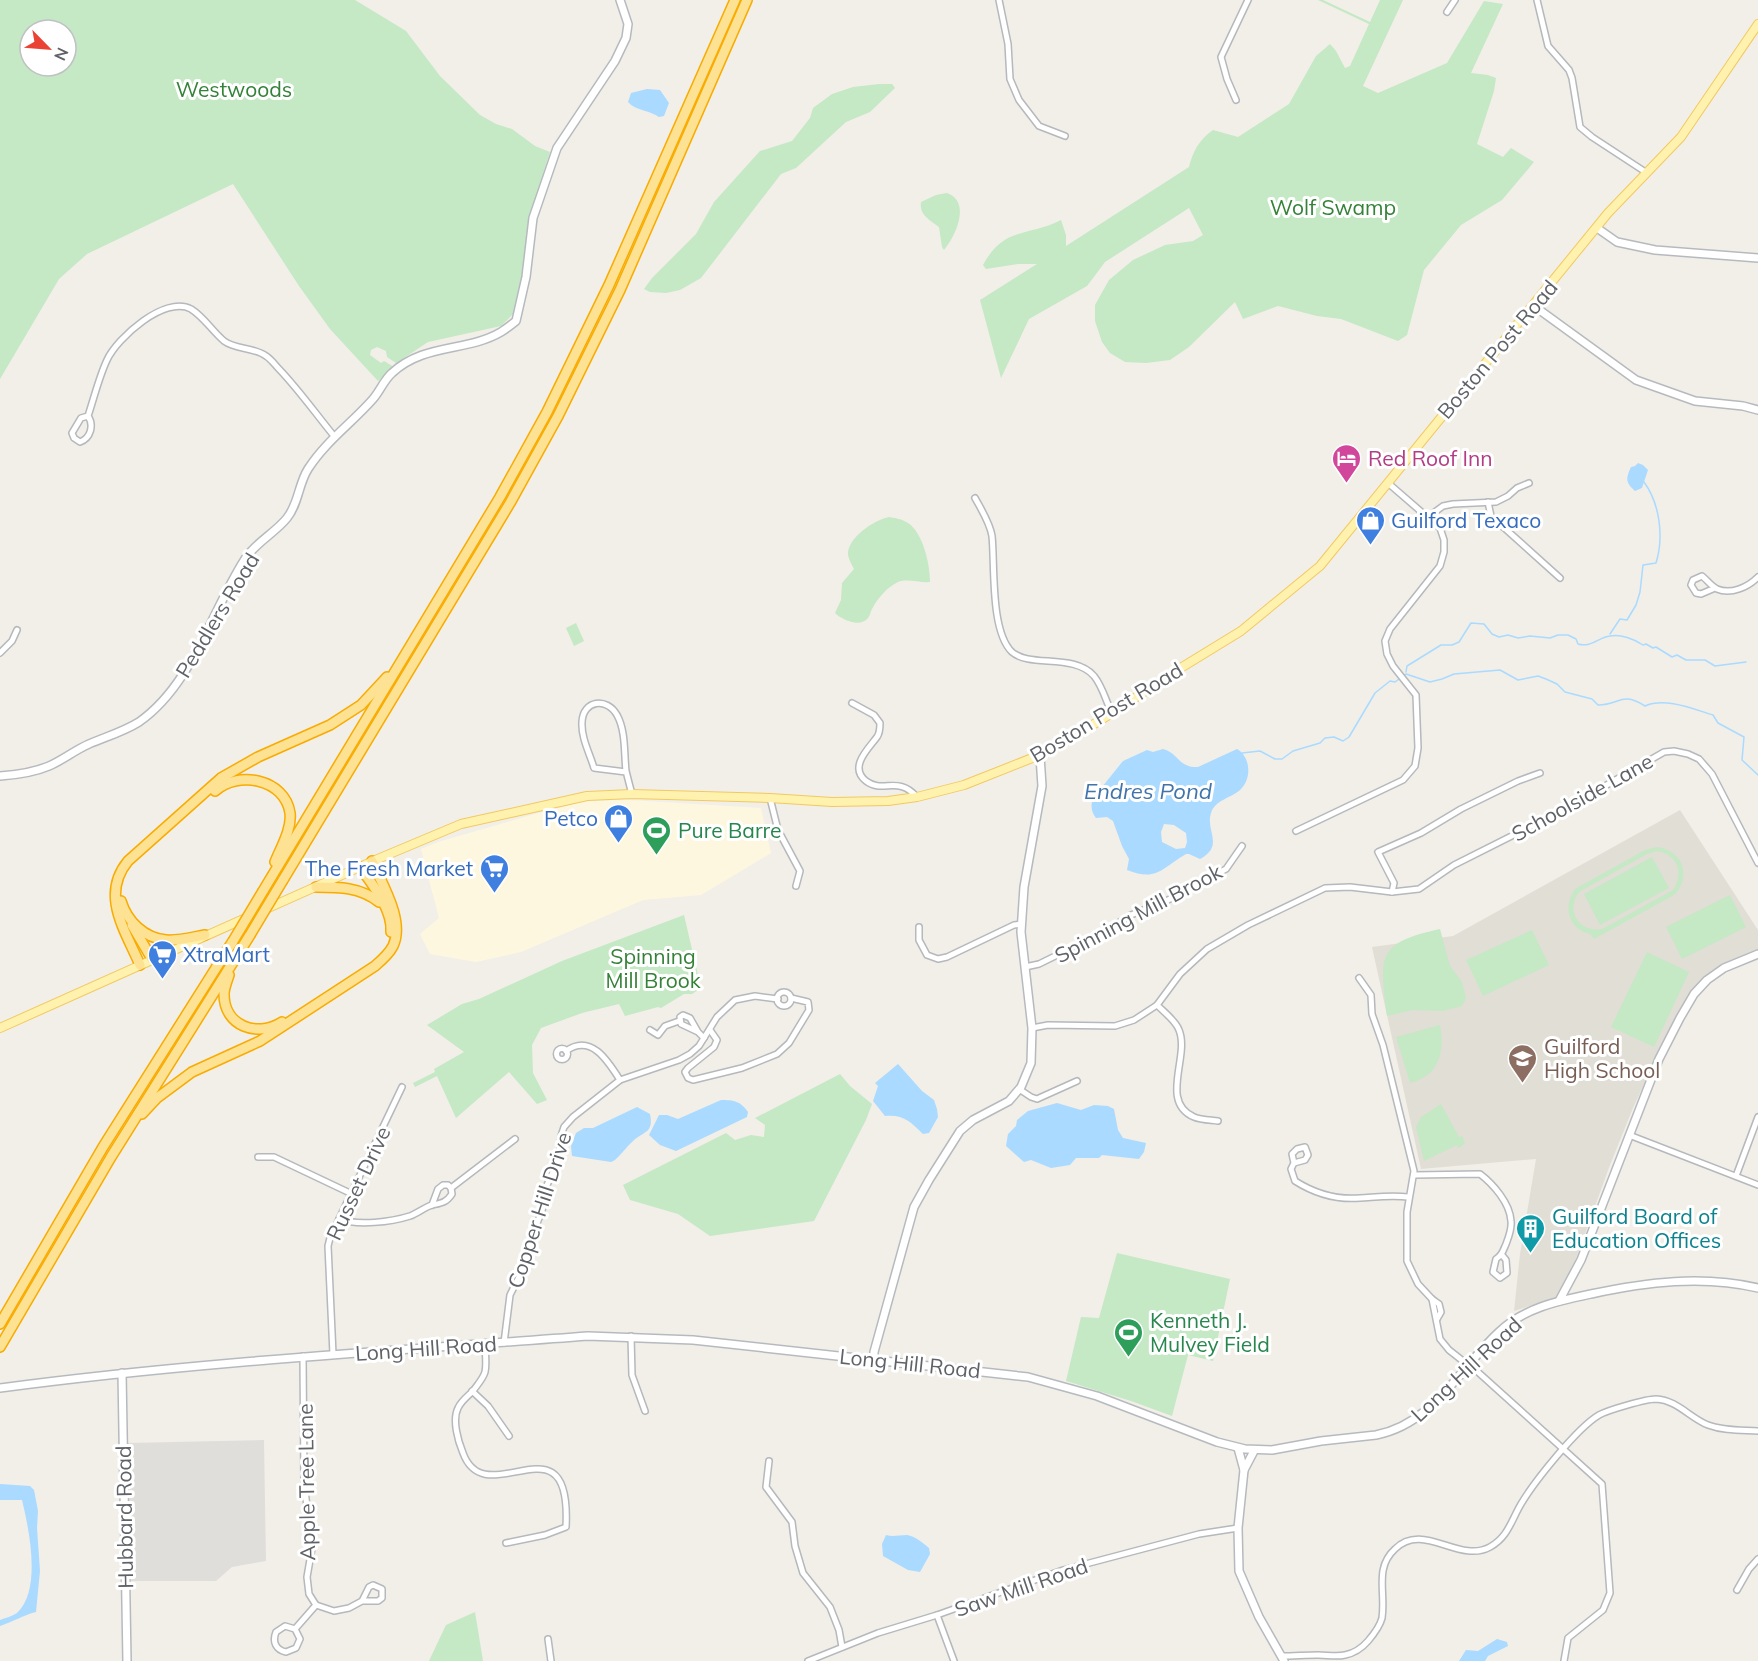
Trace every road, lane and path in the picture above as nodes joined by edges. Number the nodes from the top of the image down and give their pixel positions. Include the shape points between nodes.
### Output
1 (620, 0) edge
2 (735, 0) edge
3 (747, 0) edge
4 (999, 0) edge
5 (1248, 0) edge
6 (1455, 0) edge
7 (1538, 0) edge
8 (1447, 12) dead end
9 (1758, 24) edge
10 (1236, 100) dead end
11 (1065, 136) dead end
12 (1647, 173) junction
13 (1597, 228) junction
14 (1758, 258) edge
15 (1534, 306) junction
16 (1758, 410) edge
17 (87, 416) junction
18 (334, 436) junction
19 (1388, 483) junction
20 (1529, 483) dead end
21 (975, 498) dead end
22 (1488, 502) junction
23 (1428, 517) junction
24 (1758, 577) edge
25 (1560, 578) dead end
26 (1715, 588) dead end
27 (17, 630) dead end
28 (0, 652) edge
29 (400, 662) junction
30 (852, 704) dead end
31 (1112, 713) junction
32 (1040, 756) junction
33 (627, 772) junction
34 (1540, 773) dead end
35 (0, 776) edge
36 (632, 794) junction
37 (917, 797) junction
38 (770, 798) junction
39 (1296, 831) dead end
40 (1242, 846) dead end
41 (372, 861) junction
42 (1758, 863) edge
43 (360, 867) junction
44 (796, 886) dead end
45 (316, 887) junction
46 (263, 891) junction
47 (1392, 892) junction
48 (123, 909) junction
49 (386, 911) junction
50 (1022, 924) junction
51 (919, 927) dead end
52 (205, 935) junction
53 (250, 935) junction
54 (1758, 954) edge
55 (152, 959) junction
56 (140, 965) junction
57 (1025, 968) junction
58 (1359, 978) dead end
59 (791, 998) junction
60 (778, 999) junction
61 (1157, 1005) junction
62 (679, 1021) junction
63 (0, 1028) edge
64 (1032, 1028) junction
65 (650, 1030) dead end
66 (710, 1030) junction
67 (698, 1032) junction
68 (704, 1038) junction
69 (566, 1051) dead end
70 (620, 1080) junction
71 (1077, 1081) dead end
72 (402, 1087) dead end
73 (1019, 1089) junction
74 (1758, 1118) edge
75 (1218, 1121) dead end
76 (1629, 1135) junction
77 (515, 1139) dead end
78 (111, 1157) junction
79 (258, 1157) dead end
80 (1294, 1163) dead end
81 (1414, 1175) junction
82 (1736, 1176) junction
83 (1758, 1185) edge
84 (451, 1188) junction
85 (352, 1194) junction
86 (1408, 1197) junction
87 (432, 1205) junction
88 (339, 1219) junction
89 (1502, 1255) dead end
90 (1758, 1288) edge
91 (1559, 1302) junction
92 (0, 1324) edge
93 (631, 1336) junction
94 (504, 1343) junction
95 (485, 1344) junction
96 (0, 1347) edge
97 (333, 1354) junction
98 (303, 1356) junction
99 (874, 1359) junction
100 (1469, 1364) junction
101 (122, 1373) junction
102 (0, 1388) edge
103 (472, 1391) junction
104 (645, 1411) dead end
105 (1758, 1431) edge
106 (508, 1436) dead end
107 (1238, 1448) junction
108 (1563, 1448) junction
109 (1254, 1450) junction
110 (769, 1461) dead end
111 (1244, 1470) junction
112 (1238, 1528) junction
113 (506, 1543) dead end
114 (1758, 1559) edge
115 (1737, 1590) dead end
116 (362, 1601) dead end
117 (316, 1605) junction
118 (937, 1615) junction
119 (295, 1629) junction
120 (548, 1639) dead end
121 (842, 1647) junction
122 (1283, 1659) edge
123 (127, 1661) edge
124 (551, 1661) edge
125 (808, 1661) edge
126 (954, 1661) edge
127 (1564, 1661) edge

1 - 18 street, Peddlers Road via 628,24 626,38 557,148 533,218 516,321 500,333 474,342 414,356 391,374 374,398
2 - 29 highway via 572,363 500,497
3 - 53 highway, bridge via 620,290 558,416 510,503
4 - 11 street via 1010,79 1019,100 1039,126
5 - 10 street via 1221,57
6 - 8 street
7 - 12 street via 1548,46 1572,78 1580,127
9 - 12 main road, Boston Post Road via 1683,135
12 - 13 main road, Boston Post Road
13 - 14 street via 1617,242 1655,250
13 - 15 main road, Boston Post Road
15 - 16 street via 1635,380 1695,401
15 - 19 main road, Boston Post Road
17 - 17 street via 81,418 72,433 80,442 90,434
17 - 18 street via 114,348 165,308 189,308 225,342 265,355
18 - 35 street, Peddlers Road via 307,470 297,504 246,557 188,666 168,695 137,723 50,766
19 - 23 street
19 - 31 main road, Boston Post Road via 1333,552 1293,590 1241,630
20 - 22 street via 1496,502
21 - 31 street via 992,533 996,606 1002,634 1013,652 1032,659 1081,666 1094,676
22 - 23 street via 1443,506
22 - 25 street via 1491,516
23 - 39 street via 1440,528 1444,540 1440,566 1390,629 1385,641 1393,666 1416,694 1415,766 1403,780
24 - 26 street via 1744,588
27 - 28 street
29 - 46 highway
29 - 56 highway via 361,705 330,725 221,778 128,861 115,882 114,894
30 - 37 street via 880,723 878,736 861,755 861,774 875,784 910,788
31 - 32 main road, Boston Post Road
32 - 37 main road, Boston Post Road
32 - 50 street via 1042,786
33 - 33 street via 618,717 603,702 594,704 587,708 582,724 594,768
33 - 36 street
34 - 47 street, Schoolside Lane via 1508,785 1378,852 1394,883
36 - 38 main road, Boston Post Road
36 - 41 main road, Boston Post Road via 587,796 461,824
37 - 38 main road, Boston Post Road via 877,802
38 - 44 street via 778,830 800,871
40 - 57 street, Spinning Mill Brook via 1226,869
41 - 43 main road, Boston Post Road
41 - 78 highway via 396,922 397,934 386,956 269,1036 174,1084 142,1114
42 - 47 street, Schoolside Lane via 1712,774 1699,759 1674,751 1648,760 1565,809 1454,865 1419,890
43 - 45 main road, Boston Post Road
43 - 49 highway
45 - 49 highway via 358,890
45 - 52 main road, Boston Post Road
46 - 48 highway via 289,826 290,811 272,787 258,780 242,779 219,787 132,865 120,885
46 - 92 highway, bridge via 103,1147
47 - 61 street, Schoolside Lane via 1325,888 1287,905 1207,949 1180,974
48 - 52 highway via 136,928 150,935 167,940
48 - 55 highway
49 - 53 highway via 390,939 375,961 265,1030 242,1026 225,1006 229,976
50 - 51 street via 938,959 927,955 919,940
50 - 57 street
52 - 55 main road, Boston Post Road
53 - 78 highway
54 - 76 street via 1724,968 1695,994 1664,1048
55 - 56 main road, Boston Post Road
56 - 63 main road, Boston Post Road
57 - 64 street
58 - 81 street via 1371,995 1372,1014
59 - 60 street via 784,993
59 - 60 street via 786,1006
59 - 66 street via 808,1002 809,1010 783,1050 742,1068 693,1080 687,1078 688,1068 714,1047 717,1040
60 - 66 street, Copper Hill Drive via 747,996 735,1000
61 - 64 street, Schoolside Lane via 1134,1020 1115,1026 1048,1024
61 - 75 street via 1179,1029 1181,1055 1176,1091 1183,1109 1195,1118
62 - 65 street via 665,1026 658,1035
62 - 67 street
62 - 67 street via 687,1016
64 - 73 street via 1030,1063
66 - 68 street, Copper Hill Drive
67 - 68 street
68 - 70 street, Copper Hill Drive via 679,1060
69 - 70 street via 585,1044 610,1063
70 - 94 street, Copper Hill Drive via 564,1127 559,1159 530,1240 526,1263 510,1295
71 - 73 street via 1037,1099
72 - 85 street, Russet Drive
73 - 99 street via 1010,1101 960,1131 914,1207
74 - 82 street
76 - 82 street
76 - 91 street via 1581,1260
77 - 84 street
78 - 96 highway
79 - 85 street via 274,1157
80 - 86 street via 1291,1169 1295,1181 1308,1189 1359,1199 1382,1195
81 - 86 street
81 - 89 street via 1480,1174 1493,1184 1511,1220
82 - 83 street
84 - 87 street via 449,1199
84 - 87 street via 443,1185 438,1189
85 - 88 street, Russet Drive
86 - 100 street via 1407,1261 1418,1284 1432,1299 1444,1344
87 - 88 street via 394,1220
88 - 97 street, Russet Drive via 328,1246
90 - 91 street, Long Hill Road via 1712,1281 1665,1281
91 - 100 street, Long Hill Road via 1511,1322
93 - 94 street, Long Hill Road
93 - 99 street, Long Hill Road
93 - 104 street via 632,1376
94 - 95 street, Long Hill Road
95 - 97 street, Long Hill Road
95 - 103 street via 485,1373
97 - 98 street, Long Hill Road
98 - 101 street, Long Hill Road
98 - 117 street, Apple Tree Lane via 304,1482 312,1548 307,1586
99 - 107 street, Long Hill Road via 1005,1374 1061,1385
100 - 108 street
100 - 109 street, Long Hill Road via 1427,1411 1399,1429
101 - 102 street, Long Hill Road
101 - 123 street, Hubbard Road
103 - 106 street via 488,1406
103 - 113 street via 458,1407 456,1416 459,1441 468,1463 491,1476 544,1469 559,1477 564,1488 566,1527
105 - 108 street via 1720,1429 1665,1400 1654,1399 1599,1416
107 - 109 street, Long Hill Road
107 - 111 street
108 - 122 street via 1521,1503 1502,1540 1492,1546 1470,1551 1420,1538 1401,1542 1385,1559 1382,1619 1361,1649 1344,1655
108 - 127 street via 1602,1484 1610,1593 1603,1610 1568,1638
109 - 111 street
110 - 121 street via 766,1487 792,1522 803,1573 831,1607
111 - 112 street
112 - 118 street, Saw Mill Road via 1199,1534 1063,1570
112 - 122 street via 1239,1571
114 - 115 street
116 - 117 street via 334,1611
117 - 119 street
118 - 121 street, Saw Mill Road
118 - 126 street
119 - 119 street via 279,1628 274,1637 277,1648 286,1652 296,1648 300,1639
120 - 124 street
121 - 125 street, Saw Mill Road

